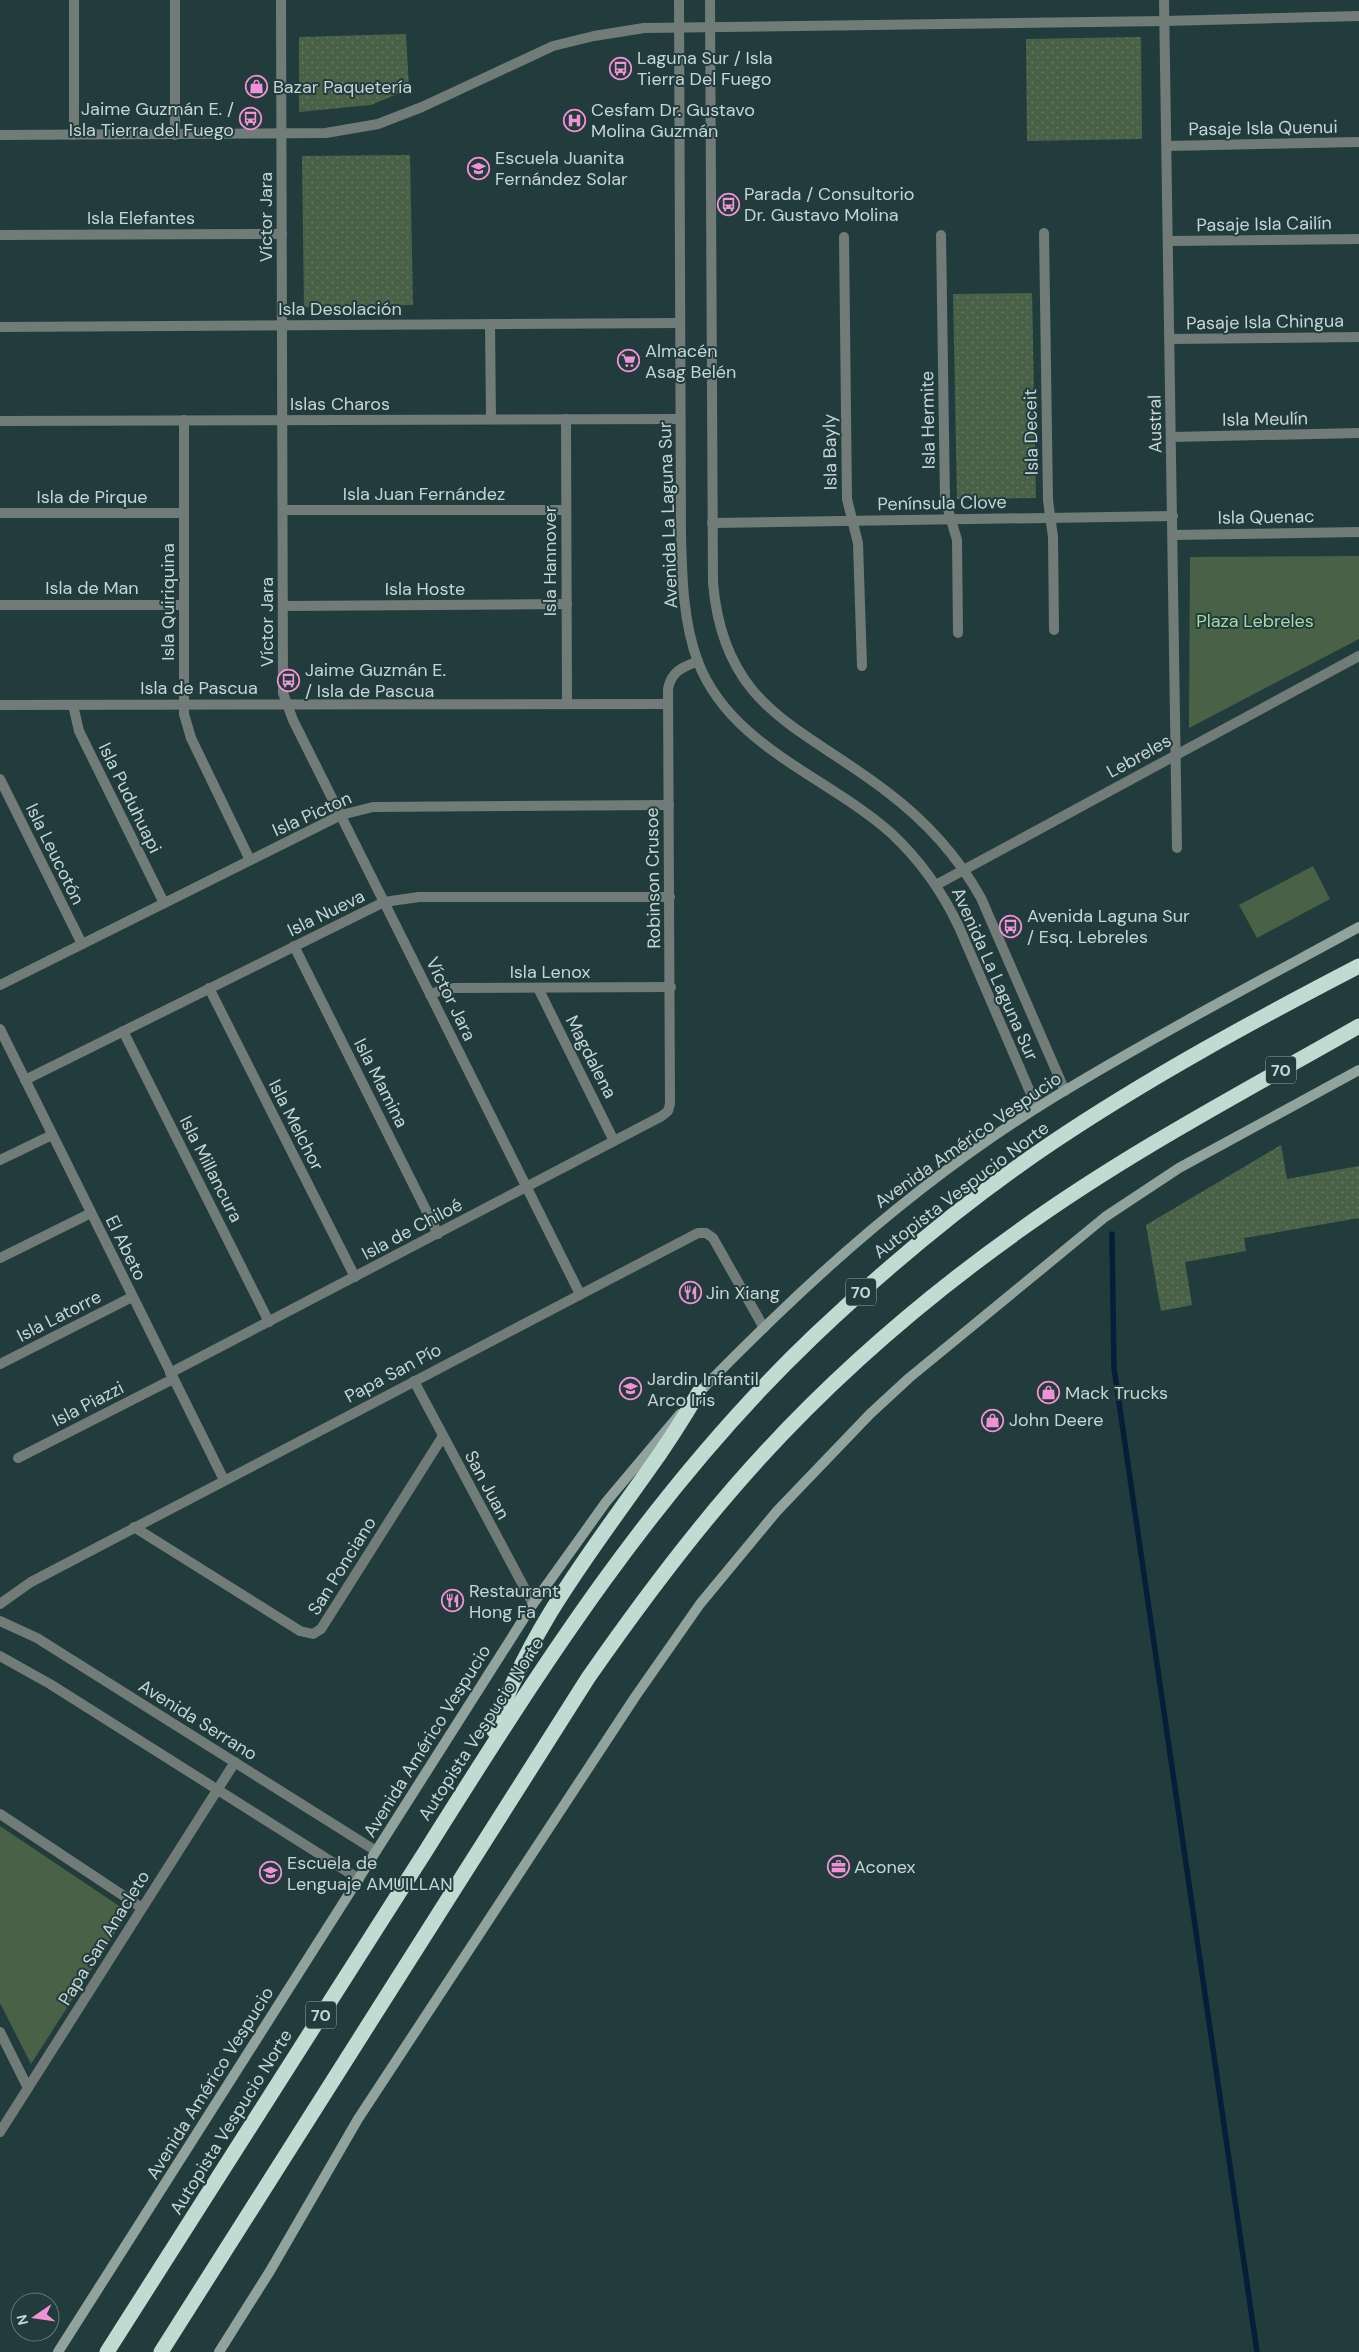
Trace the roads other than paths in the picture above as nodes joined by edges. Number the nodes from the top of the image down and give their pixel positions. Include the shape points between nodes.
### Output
1 (74, 0) edge
2 (175, 0) edge
3 (281, 0) edge
4 (679, 0) edge
5 (710, 0) edge
6 (1164, 0) edge
7 (1359, 16) edge
8 (1165, 21) junction
9 (710, 25) junction
10 (679, 26) junction
11 (281, 134) junction
12 (0, 135) edge
13 (74, 135) junction
14 (175, 135) junction
15 (1359, 142) edge
16 (1167, 146) junction
17 (1044, 233) dead end
18 (282, 234) junction
19 (0, 235) edge
20 (941, 235) dead end
21 (844, 237) dead end
22 (1359, 239) edge
23 (1169, 241) junction
24 (680, 323) junction
25 (490, 324) junction
26 (282, 325) junction
27 (0, 327) edge
28 (1359, 337) edge
29 (1170, 339) junction
30 (491, 419) junction
31 (566, 419) junction
32 (680, 419) junction
33 (184, 420) junction
34 (282, 420) junction
35 (0, 421) edge
36 (1359, 433) edge
37 (1172, 437) junction
38 (283, 510) junction
39 (566, 510) junction
40 (0, 513) edge
41 (184, 513) junction
42 (1173, 516) junction
43 (1050, 518) junction
44 (951, 520) junction
45 (852, 521) junction
46 (712, 523) junction
47 (1359, 532) edge
48 (1173, 535) junction
49 (184, 604) junction
50 (567, 604) junction
51 (0, 605) edge
52 (283, 606) junction
53 (1054, 630) dead end
54 (958, 633) dead end
55 (1359, 656) edge
56 (698, 660) junction
57 (862, 666) dead end
58 (184, 704) junction
59 (287, 704) junction
60 (567, 704) junction
61 (668, 704) junction
62 (0, 705) edge
63 (73, 705) junction
64 (1177, 754) junction
65 (0, 779) edge
66 (669, 805) junction
67 (341, 815) junction
68 (1177, 848) dead end
69 (250, 860) junction
70 (965, 870) junction
71 (936, 885) junction
72 (670, 896) junction
73 (384, 902) junction
74 (164, 903) junction
75 (1359, 927) edge
76 (82, 944) junction
77 (294, 946) junction
78 (1359, 966) edge
79 (0, 985) edge
80 (671, 987) junction
81 (209, 988) junction
82 (538, 988) junction
83 (430, 995) junction
84 (1359, 1026) edge
85 (0, 1029) edge
86 (123, 1031) junction
87 (4, 1049) edge
88 (1359, 1070) edge
89 (25, 1080) junction
90 (1065, 1091) junction
91 (1037, 1108) junction
92 (668, 1111) joint
93 (52, 1135) junction
94 (614, 1141) junction
95 (0, 1160) edge
96 (526, 1187) junction
97 (91, 1213) junction
98 (438, 1234) junction
99 (0, 1258) edge
100 (355, 1277) junction
101 (580, 1294) junction
102 (132, 1297) junction
103 (269, 1322) junction
104 (764, 1328) junction
105 (0, 1364) edge
106 (172, 1376) junction
107 (414, 1381) junction
108 (699, 1392) junction
109 (443, 1436) junction
110 (18, 1458) dead end
111 (224, 1480) junction
112 (134, 1528) junction
113 (0, 1604) edge
114 (533, 1604) junction
115 (0, 1621) edge
116 (0, 1656) edge
117 (487, 1754) junction
118 (235, 1762) junction
119 (218, 1789) junction
120 (0, 1814) edge
121 (376, 1851) junction
122 (359, 1879) junction
123 (142, 1908) junction
124 (0, 2032) edge
125 (28, 2088) junction
126 (0, 2132) edge
127 (58, 2352) edge
128 (107, 2352) edge
129 (161, 2352) edge
130 (219, 2352) edge

1 - 13 street
2 - 14 street
3 - 11 street, Víctor Jara
4 - 10 street, Avenida La Laguna Sur
5 - 9 street, Avenida La Laguna Sur
6 - 8 street, Austral
7 - 8 street
8 - 9 street
8 - 16 street, Austral
9 - 10 street
9 - 46 street, Avenida La Laguna Sur
10 - 11 street via 622,31 553,46 378,124 341,131
10 - 24 street, Avenida La Laguna Sur
11 - 14 street
11 - 18 street, Víctor Jara
12 - 13 street
13 - 14 street
15 - 16 street, Pasaje Isla Quenui
16 - 23 street, Austral
17 - 43 street, Isla Deceit
18 - 19 street, Isla Elefantes
18 - 26 street, Víctor Jara
20 - 44 street, Isla Hermite via 945,499
21 - 45 street, Isla Bayly via 847,499
22 - 23 street, Pasaje Isla Cailín
23 - 29 street, Austral
24 - 25 street, Isla Desolación
24 - 32 street, Avenida La Laguna Sur
25 - 26 street, Isla Desolación
25 - 30 street
26 - 27 street, Isla Desolación
26 - 34 street, Víctor Jara
28 - 29 street, Pasaje Isla Chingua
29 - 37 street, Austral
30 - 31 street, Islas Charos
30 - 34 street, Islas Charos
31 - 32 street, Islas Charos
31 - 39 street, Isla Hannover
32 - 56 street, Avenida La Laguna Sur via 682,579
33 - 34 street, Islas Charos
33 - 35 street, Islas Charos
33 - 41 street, Isla Quiriquina
34 - 38 street, Víctor Jara
36 - 37 street, Isla Meulín
37 - 42 street, Austral
38 - 39 street, Isla Juan Fernández
38 - 52 street, Víctor Jara
39 - 50 street, Isla Hannover
40 - 41 street, Isla de Pirque
41 - 49 street, Isla Quiriquina
42 - 43 street, Península Clove
42 - 48 street, Austral
43 - 44 street, Península Clove
43 - 53 street, Isla Deceit
44 - 45 street, Península Clove
44 - 54 street, Isla Hermite via 957,540
45 - 46 street, Península Clove
45 - 57 street, Isla Bayly via 858,543
46 - 70 street, Avenida La Laguna Sur via 717,618 728,652 744,682 782,720 903,804 948,848
47 - 48 street, Isla Quenac
48 - 64 street, Austral
49 - 51 street, Isla de Man
49 - 58 street, Isla Quiriquina
50 - 52 street, Isla Hoste
50 - 60 street, Isla Hannover
52 - 59 street, Víctor Jara via 283,686
55 - 64 street, Lebreles
56 - 61 street, Robinson Crusoe via 672,676
56 - 71 street, Avenida La Laguna Sur via 718,698 750,733 890,832
58 - 59 street, Isla de Pascua
58 - 63 street, Isla de Pascua
58 - 69 street, Isla Quiriquina via 191,738
59 - 60 street, Isla de Pascua
59 - 67 street, Víctor Jara
60 - 61 street, Isla de Pascua
61 - 66 street, Robinson Crusoe
62 - 63 street, Isla de Pascua
63 - 74 street, Isla Puduhuapi via 79,731
64 - 68 street, Austral
64 - 70 street, Lebreles
65 - 76 street, Isla Leucotón
66 - 67 street, Isla Picton via 374,807
66 - 72 street, Robinson Crusoe
67 - 69 street, Isla Picton
67 - 73 street, Víctor Jara
69 - 74 street, Isla Picton
70 - 71 street, Lebreles
70 - 90 street, Avenida La Laguna Sur via 985,907
71 - 91 street, Avenida La Laguna Sur via 959,927
72 - 73 street, Isla Nueva via 418,897
72 - 80 street, Robinson Crusoe
73 - 77 street, Isla Nueva
73 - 83 street, Víctor Jara
74 - 76 street, Isla Picton
75 - 90 main road, Avenida Américo Vespucio
76 - 79 street, Isla Picton
77 - 81 street, Isla Nueva
77 - 98 street, Isla Mamina
78 - 117 highway, Autopista Vespucio Norte / 70 via 1183,1062 1058,1139 950,1217 857,1296 779,1371 710,1444 664,1500 579,1613
80 - 82 street, Isla Lenox
80 - 92 street, Robinson Crusoe
81 - 86 street, Isla Nueva
81 - 100 street, Isla Melchor
82 - 83 street, Isla Lenox via 448,988
82 - 94 street, Magdalena
83 - 96 street, Víctor Jara
84 - 129 highway, 70 via 1065,1199 980,1259 852,1365 741,1479 661,1576 588,1678
85 - 87 street, El Abeto
86 - 89 street, Isla Nueva
86 - 103 street, Isla Millancura
87 - 89 street, El Abeto
88 - 130 main road via 1179,1168 1105,1217 910,1378 864,1420 777,1511 700,1604 635,1697 368,2103
89 - 93 street, El Abeto
90 - 91 main road, Avenida Américo Vespucio
91 - 104 main road, Avenida Américo Vespucio via 893,1209
92 - 94 street, Isla de Chiloé
93 - 95 street
93 - 97 street, El Abeto
94 - 96 street, Isla de Chiloé
96 - 98 street, Isla de Chiloé
96 - 101 street, Víctor Jara
97 - 99 street
97 - 102 street, El Abeto
98 - 100 street, Isla de Chiloé
100 - 103 street, Isla de Chiloé
101 - 104 street, Papa San Pío via 694,1234 706,1233 713,1238
101 - 107 street, Papa San Pío
102 - 105 street, Isla Latorre
102 - 106 street, El Abeto
103 - 106 street, Isla de Chiloé
104 - 108 main road, Avenida Américo Vespucio
106 - 110 street, Isla Piazzi
106 - 111 street, El Abeto
107 - 109 street, San Juan
107 - 111 street, Papa San Pío
108 - 114 main road, Avenida Américo Vespucio via 606,1502
108 - 117 highway via 538,1633 509,1692
109 - 112 street, San Ponciano via 321,1629 313,1634 300,1631
109 - 114 street, San Juan
111 - 112 street, Papa San Pío
112 - 113 street, Papa San Pío via 31,1582
114 - 121 main road, Avenida Américo Vespucio
115 - 118 street, Avenida Serrano via 37,1638
116 - 119 street
117 - 128 highway, Autopista Vespucio Norte / 70
118 - 119 street, Papa San Anacleto
118 - 121 street, Avenida Serrano
119 - 122 street
119 - 123 street, Papa San Anacleto
120 - 123 street
121 - 122 main road, Avenida Américo Vespucio
122 - 127 main road, Avenida Américo Vespucio
123 - 125 street, Papa San Anacleto
124 - 125 street
125 - 126 street, Papa San Anacleto

